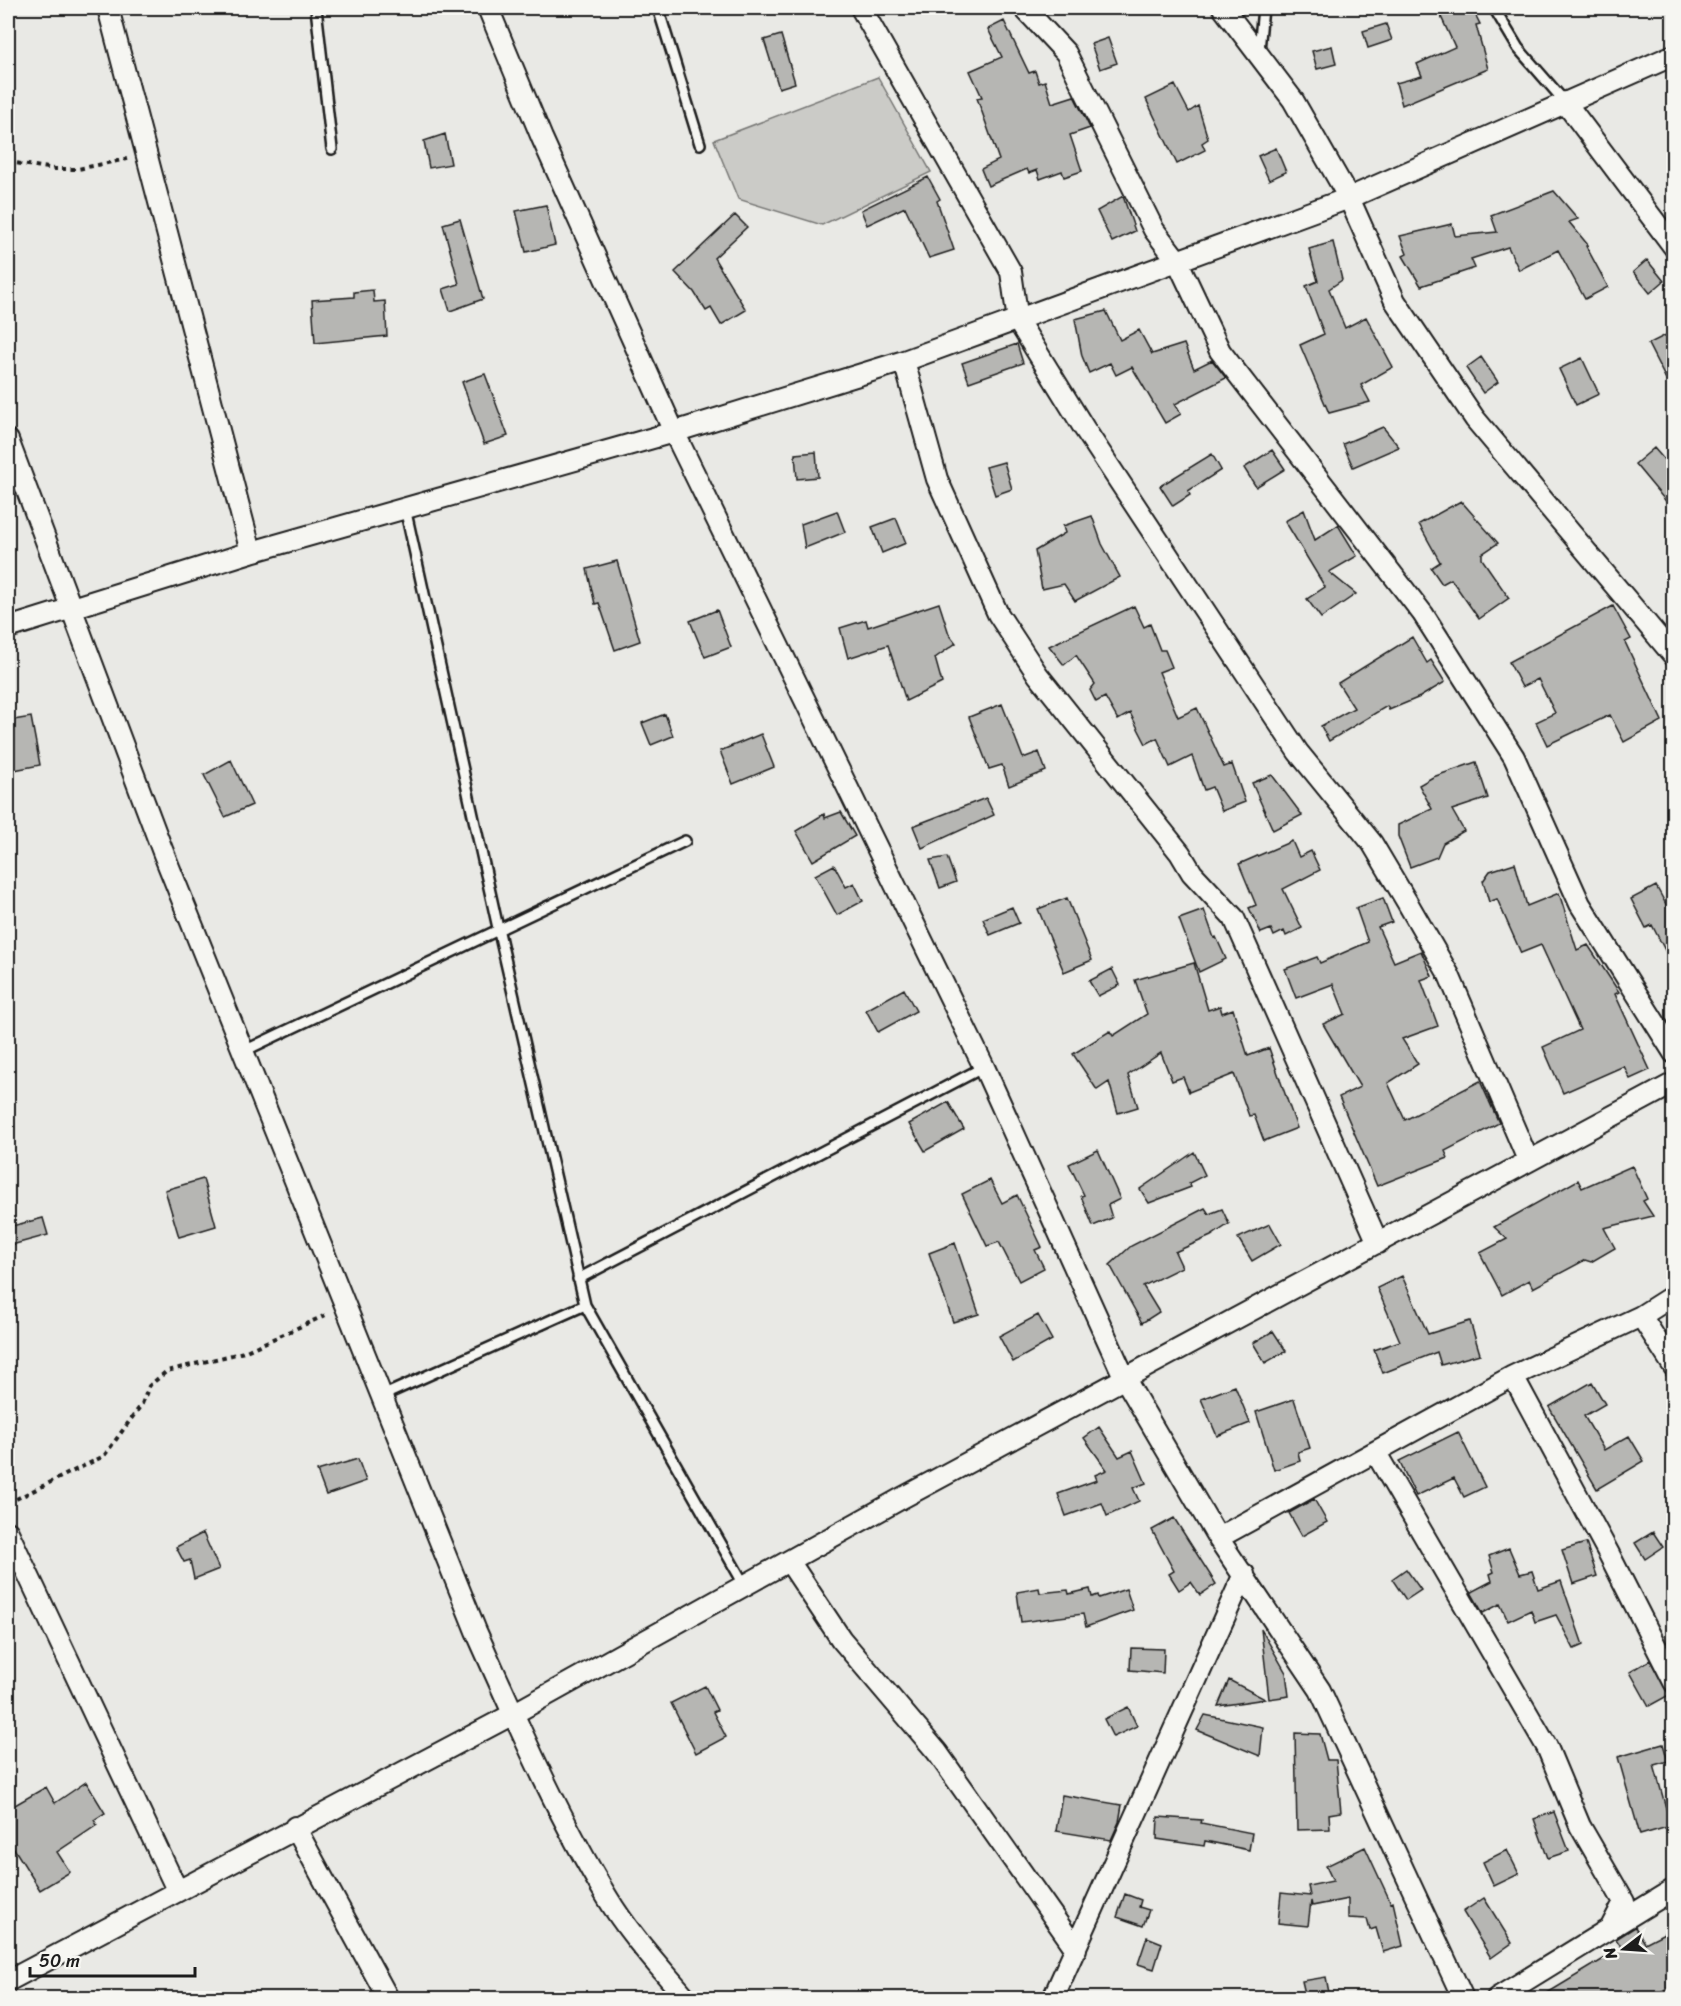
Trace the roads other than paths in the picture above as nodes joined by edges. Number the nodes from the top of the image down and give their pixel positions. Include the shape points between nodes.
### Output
1 (108, 8) edge
2 (316, 8) edge
3 (488, 8) edge
4 (658, 8) edge
5 (861, 8) edge
6 (1024, 8) edge
7 (1223, 8) edge
8 (1263, 8) edge
9 (1494, 8) edge
10 (1258, 55) junction
11 (1674, 55) edge
12 (1565, 102) junction
13 (700, 144) dead end
14 (332, 149) dead end
15 (1349, 198) junction
16 (1674, 248) edge
17 (1177, 260) junction
18 (1018, 321) junction
19 (903, 361) junction
20 (674, 432) junction
21 (8, 440) edge
22 (405, 508) junction
23 (251, 552) junction
24 (70, 607) junction
25 (8, 628) edge
26 (1674, 656) edge
27 (685, 841) dead end
28 (498, 928) junction
29 (244, 1051) junction
30 (1674, 1053) edge
31 (984, 1067) junction
32 (1674, 1083) edge
33 (1528, 1160) junction
34 (1378, 1243) junction
35 (578, 1279) junction
36 (1674, 1295) edge
37 (585, 1305) junction
38 (1641, 1316) junction
39 (1674, 1367) edge
40 (1513, 1376) junction
41 (1125, 1378) junction
42 (382, 1396) junction
43 (1376, 1453) junction
44 (8, 1532) edge
45 (1218, 1538) junction
46 (789, 1561) junction
47 (1244, 1574) junction
48 (745, 1586) junction
49 (1674, 1682) edge
50 (513, 1714) junction
51 (295, 1827) junction
52 (1674, 1889) edge
53 (177, 1890) junction
54 (1610, 1929) junction
55 (1076, 1949) junction
56 (8, 1981) edge
57 (388, 1998) edge
58 (686, 1998) edge
59 (1053, 1998) edge
60 (1462, 1998) edge
61 (1497, 1998) edge

1 - 23 street
2 - 14 lane
3 - 20 street
4 - 13 lane
5 - 18 street via 1011,272
6 - 17 street via 1066,53 1154,230
7 - 10 street
8 - 10 lane
9 - 12 lane via 1518,48
10 - 15 street via 1293,100
11 - 12 street
12 - 15 street
12 - 16 street
15 - 17 street
15 - 26 street via 1395,301 1475,419
17 - 18 street
17 - 30 street via 1220,351 1423,614 1514,758 1580,904
18 - 19 street
18 - 33 street via 1298,752 1372,843 1449,975
19 - 20 street
19 - 34 street via 937,479 998,614 1038,675 1192,873 1234,918
20 - 22 street
20 - 31 street
21 - 24 street
22 - 23 street
22 - 28 lane
23 - 24 street
24 - 25 street
24 - 29 street
27 - 28 lane
28 - 29 lane
28 - 35 lane
29 - 42 street
31 - 35 lane
31 - 41 street
32 - 33 street
33 - 34 street
34 - 41 street
35 - 37 lane
36 - 38 street
37 - 42 lane
37 - 48 lane
38 - 39 street
38 - 40 street
40 - 43 street
40 - 49 street
41 - 45 street
41 - 46 street
42 - 50 street
43 - 45 street
43 - 54 street via 1547,1747 1580,1826 1624,1902
44 - 53 street
45 - 47 street
46 - 48 street
46 - 55 street via 841,1639 937,1752
47 - 55 street
47 - 60 street via 1320,1690
48 - 50 street
50 - 51 street
50 - 58 street via 608,1899
51 - 53 street
51 - 57 street
52 - 54 street
53 - 56 street
54 - 61 street
55 - 59 street

